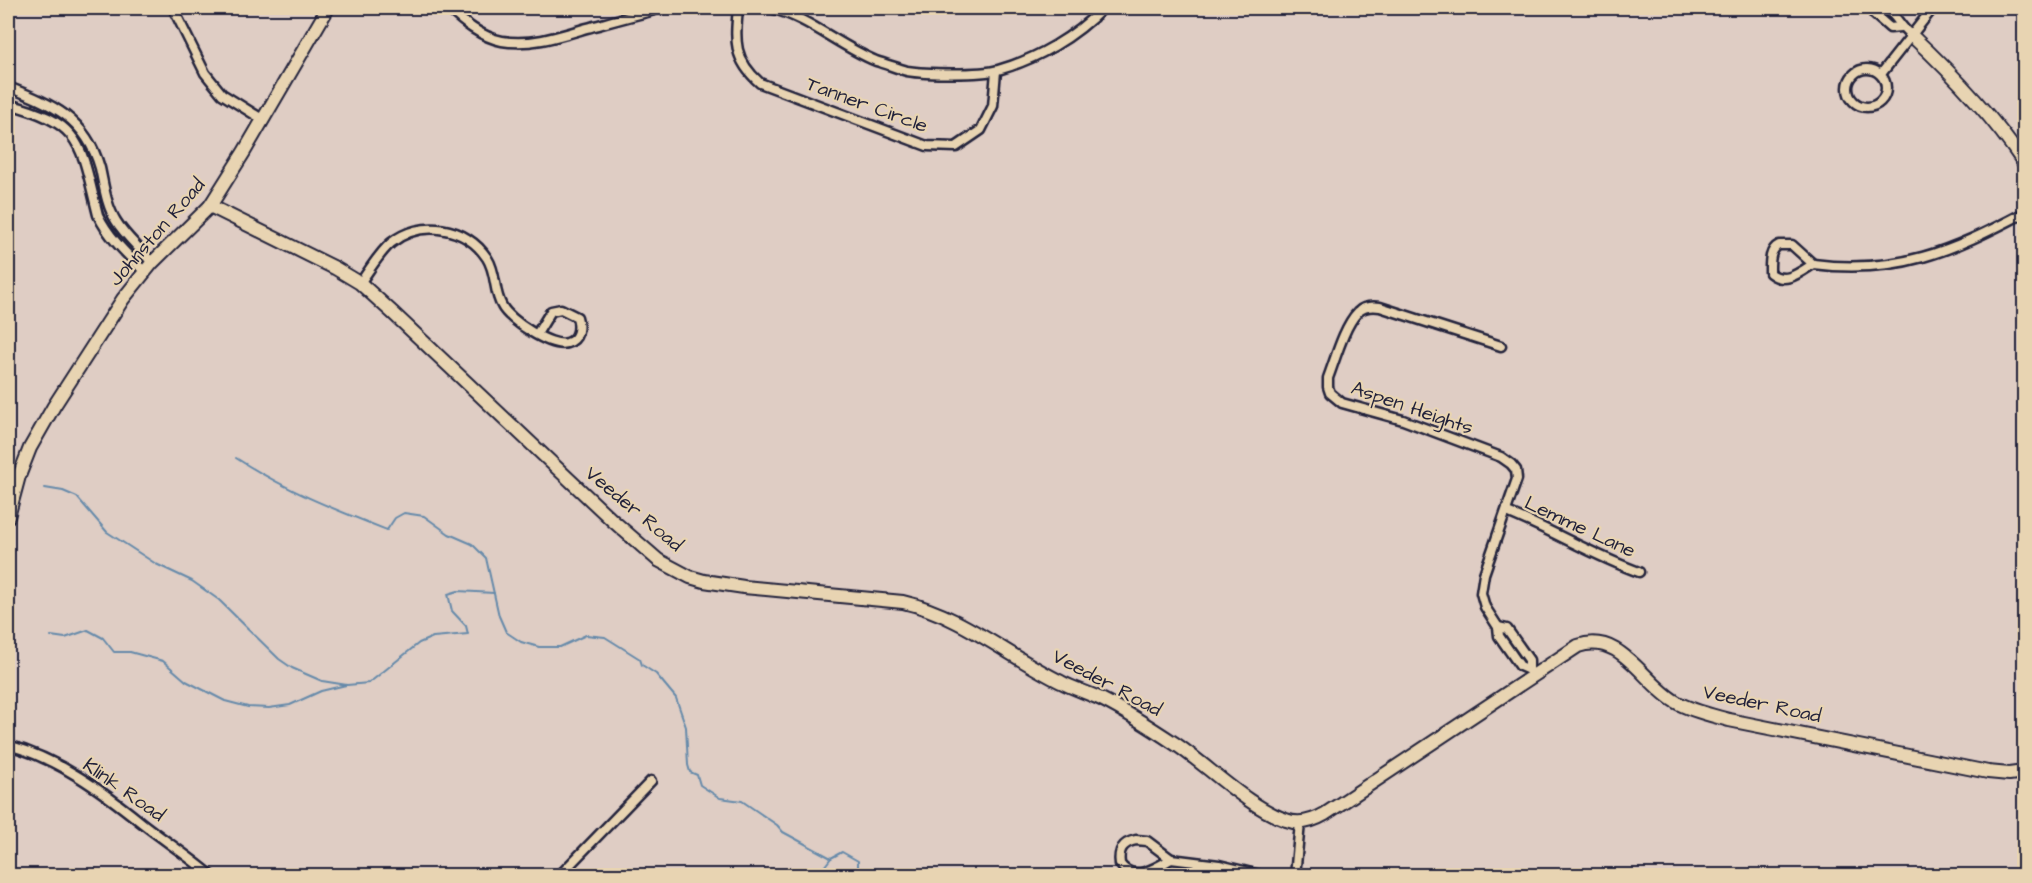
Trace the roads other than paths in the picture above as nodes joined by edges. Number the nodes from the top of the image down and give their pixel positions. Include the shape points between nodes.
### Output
1 (173, 8) edge
2 (328, 8) edge
3 (448, 8) edge
4 (663, 8) edge
5 (738, 8) edge
6 (770, 8) edge
7 (1103, 8) edge
8 (1873, 8) edge
9 (1886, 8) edge
10 (1933, 8) edge
11 (1900, 27) junction
12 (1911, 36) junction
13 (996, 71) junction
14 (1881, 74) junction
15 (8, 87) edge
16 (8, 104) edge
17 (262, 119) junction
18 (2025, 163) edge
19 (99, 166) junction
20 (87, 170) junction
21 (210, 206) junction
22 (2025, 213) edge
23 (1813, 264) junction
24 (149, 267) junction
25 (360, 284) junction
26 (537, 334) junction
27 (1501, 346) dead end
28 (1507, 512) junction
29 (8, 517) edge
30 (1639, 572) dead end
31 (1531, 673) junction
32 (8, 745) edge
33 (2025, 772) edge
34 (651, 781) dead end
35 (1300, 823) junction
36 (1171, 860) junction
37 (212, 876) edge
38 (559, 876) edge
39 (1264, 876) edge
40 (1294, 876) edge

1 - 17 street via 205,73 222,94
2 - 17 street, Johnston Road
3 - 4 street via 485,34 522,42 545,40
5 - 13 street, Tanner Circle via 735,43 741,62 760,83 927,146 956,147 981,130 993,106
6 - 13 street via 795,17 874,60 908,71
7 - 13 street via 1070,37 1028,60
8 - 11 street via 1890,27
9 - 11 street via 1897,16
10 - 12 street
11 - 12 street
12 - 14 street
12 - 18 street via 1972,96
14 - 14 street via 1872,69 1855,73 1848,89 1852,98 1864,106 1881,101 1886,91
15 - 19 street via 41,100 74,121 84,132
16 - 20 street via 47,116 68,131
17 - 21 street, Johnston Road
19 - 20 street
19 - 24 street via 109,208
20 - 24 street via 102,224 114,241
21 - 24 street, Johnston Road
21 - 25 street, Veeder Road
22 - 23 street via 1980,236 1913,261 1865,268
23 - 23 street via 1792,245 1783,244 1776,246 1770,273 1777,278 1794,276
24 - 29 street, Johnston Road via 123,299 37,433
25 - 26 street via 390,244 405,235 444,228 463,235 488,258 502,306 519,324
25 - 35 street, Veeder Road via 658,560 704,581 903,602 945,615 1061,682 1117,707 1179,746 1262,808
26 - 26 street via 556,344 567,343 575,338 580,327 577,317 561,309 551,311
27 - 28 street, Aspen Heights via 1372,306 1358,312 1350,323 1328,387 1342,403 1403,420 1501,457 1516,470 1517,479
28 - 30 street, Lemme Lane
28 - 31 street, Aspen Heights via 1481,593 1499,636 1520,666
31 - 33 street, Veeder Road via 1578,646 1590,642 1605,644 1620,652 1658,690 1691,709 1959,766 2009,774
31 - 35 street, Veeder Road via 1325,814
32 - 37 street, Klink Road via 48,759 84,780
34 - 38 street
35 - 40 street
36 - 36 street via 1133,875 1122,868 1119,858 1124,844 1136,840 1148,841
36 - 39 street via 1219,865

